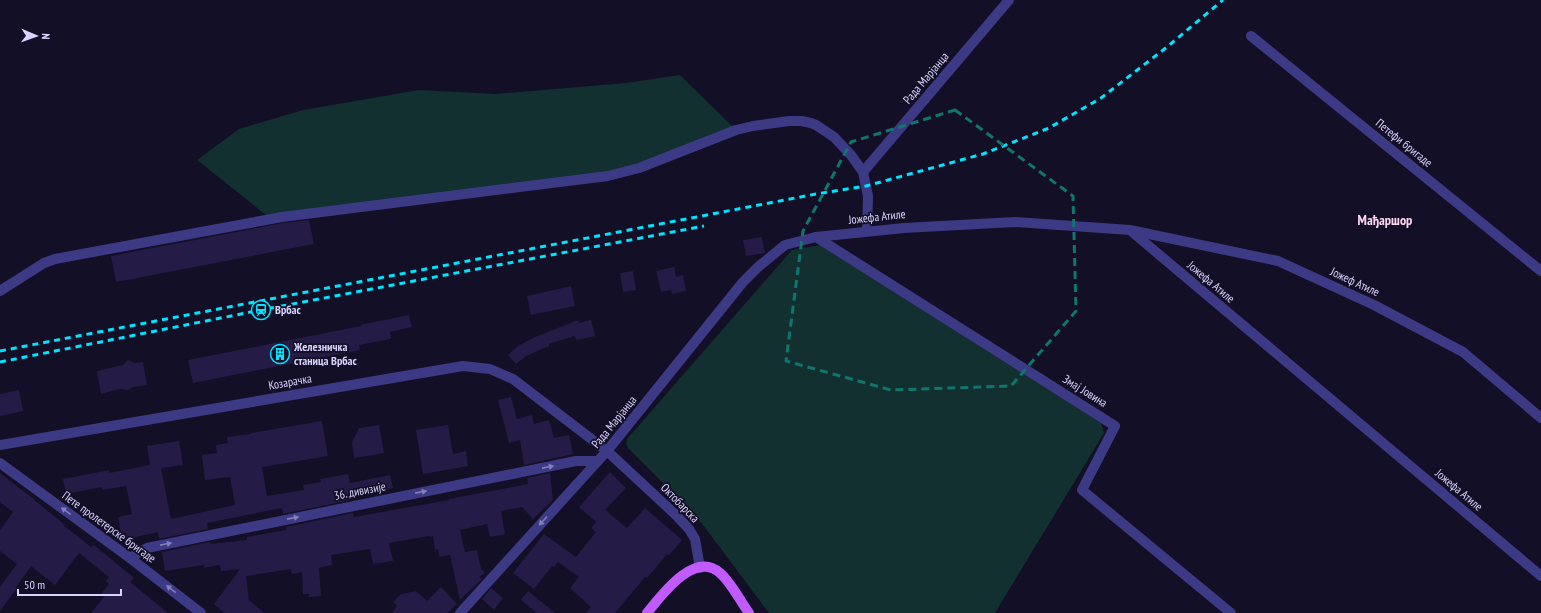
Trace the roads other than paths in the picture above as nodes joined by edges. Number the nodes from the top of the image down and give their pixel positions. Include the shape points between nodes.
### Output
1 (1009, 0) edge
2 (1251, 36) dead end
3 (863, 172) junction
4 (1130, 230) junction
5 (867, 231) junction
6 (816, 237) junction
7 (785, 245) joint
8 (1541, 271) edge
9 (0, 291) edge
10 (1541, 418) edge
11 (0, 444) edge
12 (607, 451) junction
13 (598, 461) junction
14 (0, 463) edge
15 (130, 558) junction
16 (700, 568) junction
17 (1541, 576) edge
18 (201, 613) edge
19 (460, 613) edge
20 (647, 613) edge
21 (749, 613) edge
22 (1231, 613) edge

1 - 3 street, Рада Марјанца
2 - 8 street, Петефи бригаде
3 - 5 street via 868,196
3 - 9 street via 838,141 816,125 790,121 753,126 723,134 639,168 608,176 282,217 55,259 44,262
4 - 5 street, Јожефа Атиле via 1015,222
4 - 10 street, Јожеф Атиле via 1285,264 1374,305 1462,352
4 - 17 street, Јожефа Атиле
5 - 6 street, Јожефа Атиле
6 - 7 street, Јожефа Атиле
6 - 22 street, Змај Јовина via 1115,426 1082,490
7 - 12 street, Рада Марјанца via 743,282
11 - 12 street, Козарачка via 462,366 490,369 513,379
12 - 13 street, Рада Марјанца
12 - 16 street, Октобарска via 689,529 695,539
15 -> 13 street, 36. дивизије via 147,548 576,461
13 -> 19 street, Рада Марјанца
15 -> 14 street, Пете пролетерске бригаде
18 -> 15 street, Пете пролетерске бригаде
16 - 20 main road via 691,570 673,582
16 - 21 main road via 720,572

